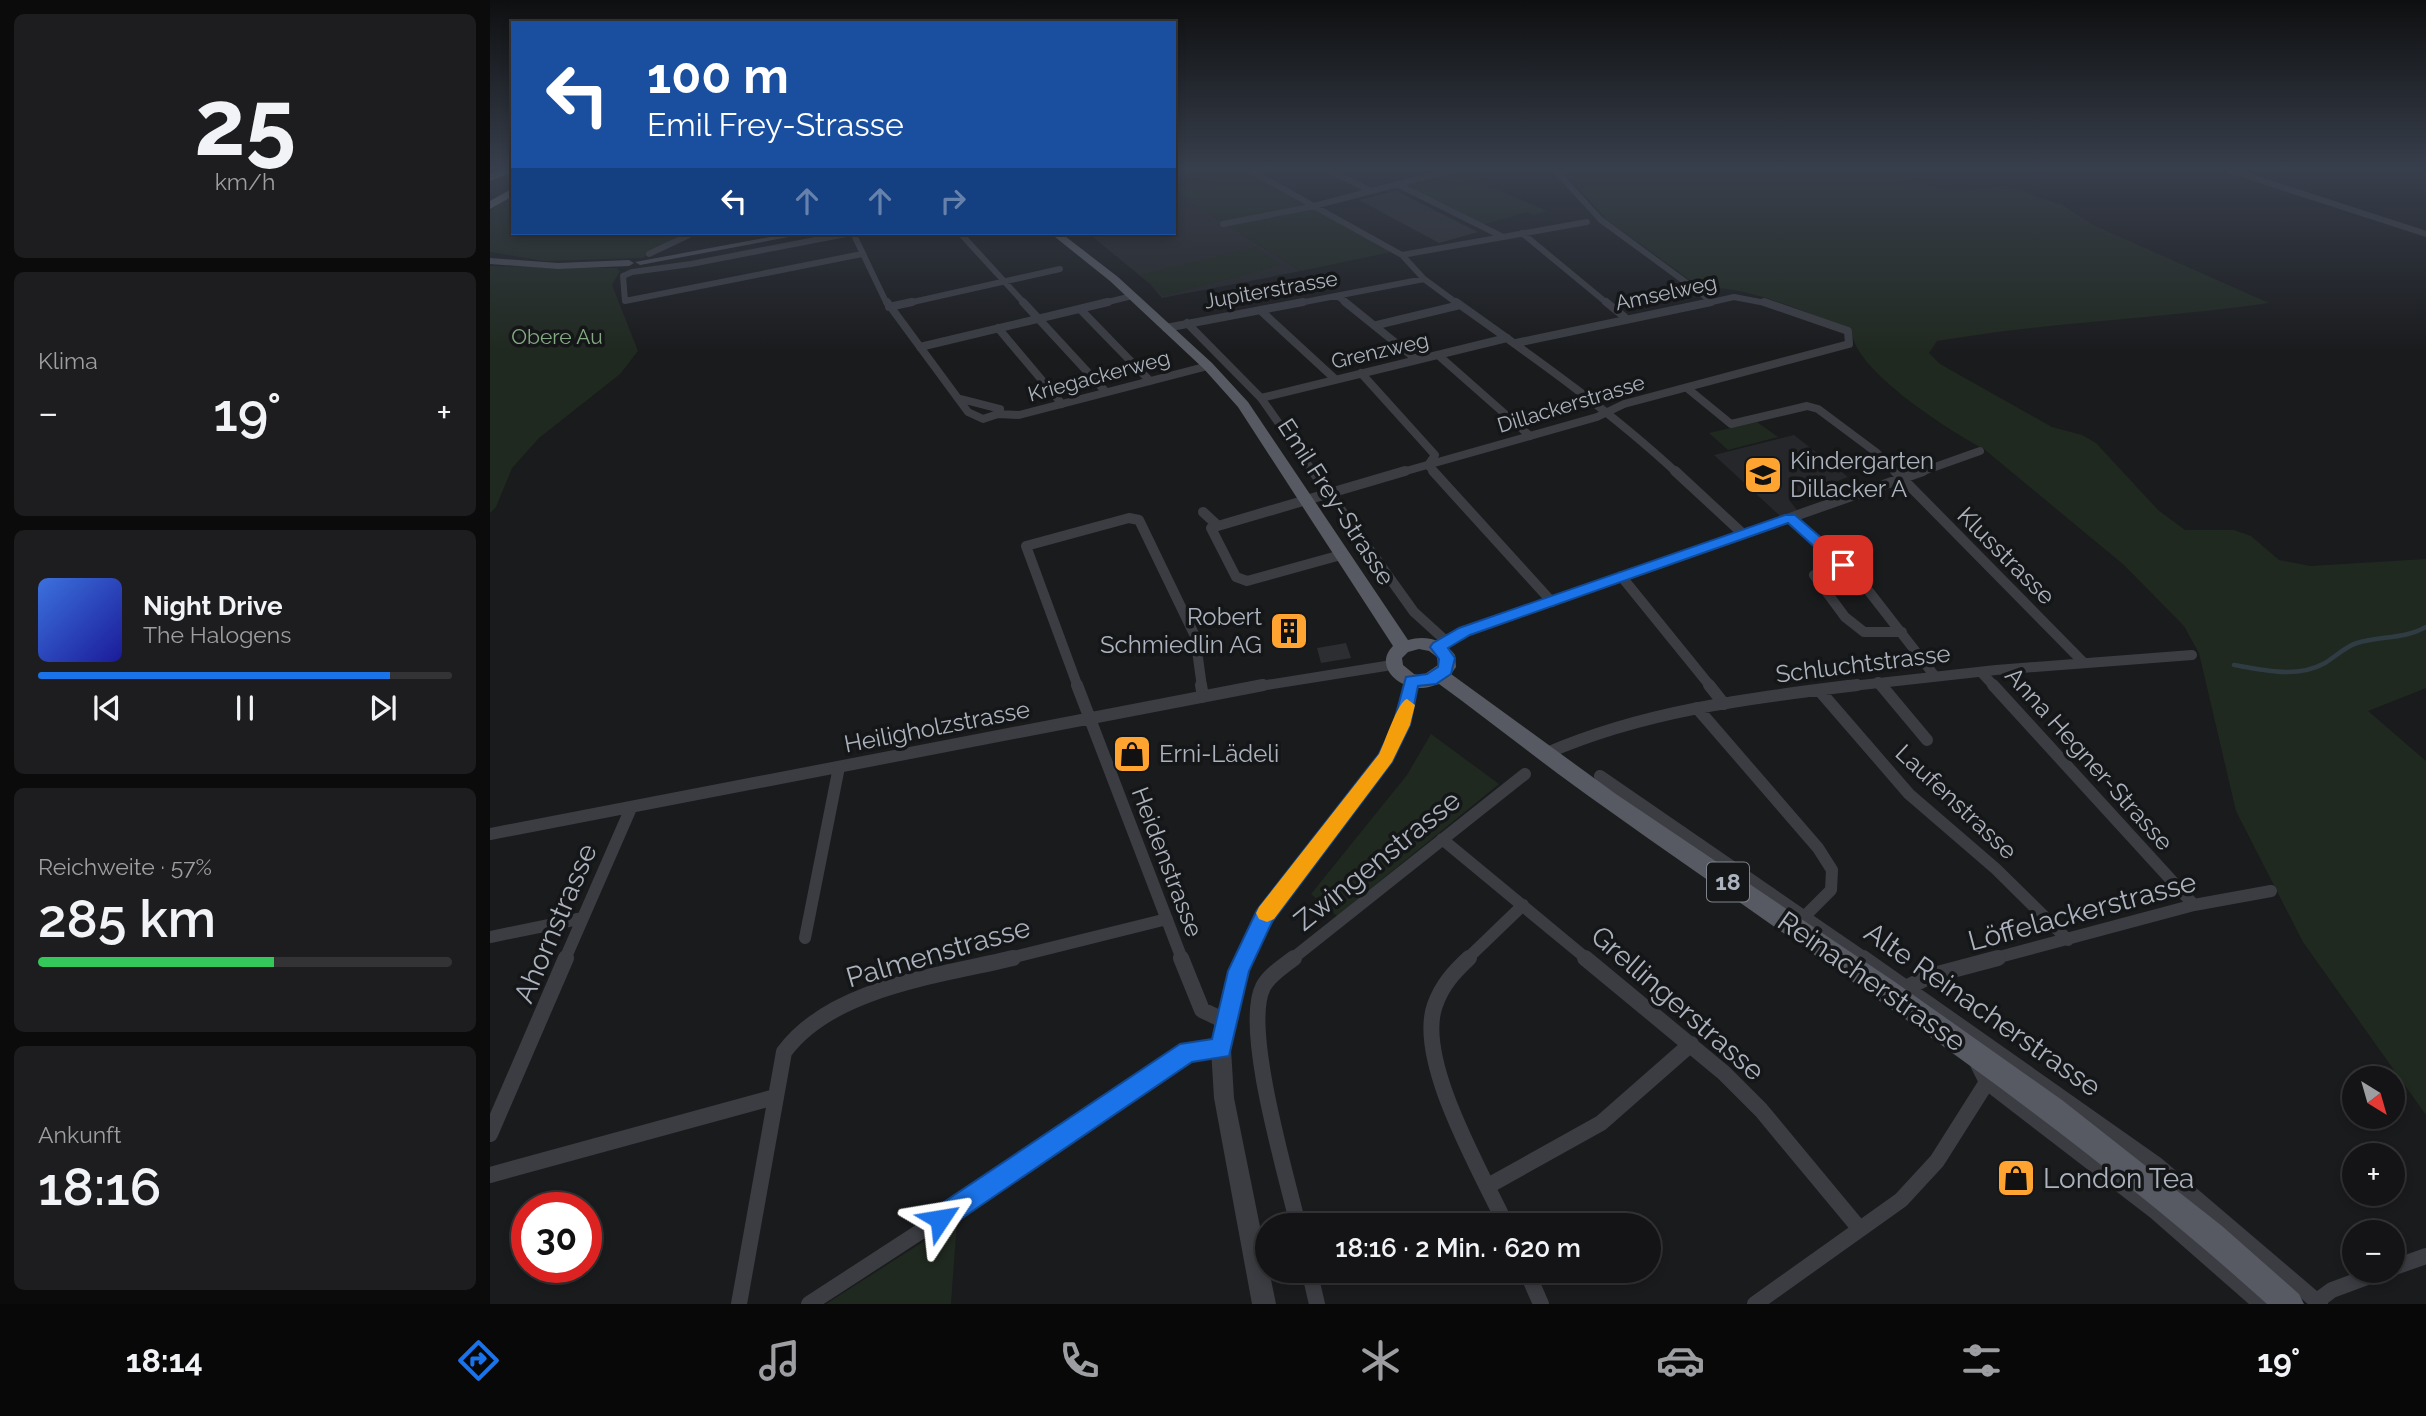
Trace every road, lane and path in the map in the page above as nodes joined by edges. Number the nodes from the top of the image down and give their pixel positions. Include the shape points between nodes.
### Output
1 (1358, 231) edge
2 (1491, 231) edge
3 (1535, 231) edge
4 (1616, 231) edge
5 (1522, 233) junction
6 (689, 235) edge
7 (782, 235) edge
8 (795, 235) edge
9 (842, 235) edge
10 (853, 235) edge
11 (962, 235) edge
12 (1058, 235) edge
13 (1069, 235) edge
14 (1501, 236) junction
15 (716, 250) junction
16 (649, 254) dead end
17 (862, 254) junction
18 (1402, 256) junction
19 (490, 259) edge
20 (1063, 278) dead end
21 (1114, 279) junction
22 (1424, 279) junction
23 (1004, 281) junction
24 (1132, 296) junction
25 (1337, 296) junction
26 (1710, 300) junction
27 (1460, 305) junction
28 (889, 307) junction
29 (1080, 309) junction
30 (1260, 310) junction
31 (1040, 318) junction
32 (1627, 318) junction
33 (1187, 323) junction
34 (1377, 324) junction
35 (998, 328) junction
36 (1166, 328) junction
37 (1507, 338) junction
38 (1516, 344) junction
39 (1849, 344) joint
40 (920, 347) junction
41 (1438, 355) junction
42 (1417, 360) junction
43 (1208, 366) junction
44 (1362, 373) junction
45 (1335, 379) junction
46 (1150, 381) junction
47 (1687, 388) junction
48 (1105, 392) junction
49 (1261, 398) junction
50 (961, 399) junction
51 (1062, 404) junction
52 (1607, 412) junction
53 (998, 414) junction
54 (1530, 436) junction
55 (1980, 451) dead end
56 (1428, 465) junction
57 (1902, 478) junction
58 (1330, 493) junction
59 (1304, 500) junction
60 (1203, 512) dead end
61 (1790, 518) junction
62 (1216, 524) junction
63 (1742, 533) junction
64 (1341, 555) junction
65 (1843, 565) junction
66 (1621, 576) junction
67 (1552, 602) junction
68 (1902, 632) junction
69 (1442, 644) junction
70 (1403, 648) junction
71 (2192, 655) dead end
72 (2084, 663) junction
73 (1392, 665) junction
74 (1981, 672) junction
75 (1440, 675) junction
76 (1934, 675) junction
77 (1411, 681) junction
78 (1878, 682) junction
79 (1819, 690) junction
80 (1203, 697) junction
81 (1724, 704) junction
82 (1697, 708) junction
83 (1090, 719) junction
84 (1927, 740) dead end
85 (1547, 753) junction
86 (839, 768) junction
87 (1525, 774) dead end
88 (1600, 776) dead end
89 (631, 808) junction
90 (490, 834) edge
91 (1442, 839) junction
92 (2271, 891) dead end
93 (1523, 905) junction
94 (2194, 905) junction
95 (1804, 917) junction
96 (583, 918) junction
97 (1167, 919) junction
98 (490, 937) edge
99 (805, 938) dead end
100 (2068, 940) junction
101 (1908, 987) junction
102 (1225, 1021) junction
103 (1691, 1044) junction
104 (1221, 1049) junction
105 (1971, 1049) junction
106 (1987, 1082) junction
107 (775, 1097) junction
108 (490, 1134) edge
109 (490, 1174) edge
110 (1488, 1186) junction
111 (1295, 1213) edge
112 (1500, 1213) edge
113 (1859, 1228) junction
114 (2426, 1256) edge
115 (2405, 1263) edge
116 (1312, 1283) edge
117 (1532, 1283) edge
118 (2351, 1283) edge
119 (2265, 1301) edge
120 (2319, 1302) edge
121 (739, 1304) edge
122 (809, 1304) edge
123 (1264, 1304) edge
124 (1317, 1304) edge
125 (1541, 1304) edge
126 (1755, 1304) edge

1 - 18 street
2 - 14 street
3 - 5 street
4 - 26 street
5 - 14 street
5 - 32 street
6 - 16 street
7 - 15 main road
8 - 15 main road
9 - 17 street via 632,272 623,276 625,300
10 - 17 street
11 - 23 street
12 - 21 main road
13 - 21 main road
14 - 18 street
15 - 19 main road via 634,262 539,265
17 - 28 street
18 - 22 street
20 - 23 street via 1058,269
21 - 24 main road, Emil Frey-Strasse
22 - 25 street, Jupiterstrasse
22 - 27 street
23 - 28 street
23 - 31 street
24 - 29 street
24 - 36 main road, Emil Frey-Strasse
25 - 30 street, Jupiterstrasse
25 - 34 street
26 - 32 street, Amselweg
26 - 39 street, Amselweg via 1734,297 1775,305 1848,331
27 - 34 street
27 - 37 street
28 - 40 street
29 - 31 street
29 - 46 street
30 - 33 street, Jupiterstrasse
30 - 45 street
31 - 35 street
31 - 48 street
32 - 38 street, Amselweg
33 - 36 street, Jupiterstrasse
33 - 49 street
34 - 42 street
35 - 40 street
35 - 51 street
36 - 43 main road, Emil Frey-Strasse
37 - 38 street
37 - 41 street, Grenzweg
38 - 52 street
39 - 47 street, Dillackerstrasse
40 - 50 street
41 - 42 street, Grenzweg
41 - 54 street
42 - 44 street, Grenzweg
43 - 46 street, Kriegackerweg
43 - 59 main road, Emil Frey-Strasse via 1243,405
44 - 45 street, Grenzweg
44 - 56 street via 1435,456
45 - 49 street, Grenzweg
46 - 48 street, Kriegackerweg
47 - 52 street, Dillackerstrasse
47 - 57 street, Klusstrasse via 1731,424 1807,406 1818,409
48 - 51 street, Kriegackerweg
49 - 58 street
50 - 53 street via 994,406 1000,409
50 - 53 street, Kriegackerweg via 973,417
51 - 53 street, Kriegackerweg via 1020,415
52 - 54 street, Dillackerstrasse
52 - 63 street
54 - 56 street, Dillackerstrasse
55 - 57 street
56 - 58 street, Dillackerstrasse
56 - 67 street
57 - 61 street
57 - 72 street, Klusstrasse
58 - 59 street, Dillackerstrasse
58 - 69 street
59 - 62 street, Dillackerstrasse
59 - 64 main road, Emil Frey-Strasse
60 - 62 street
61 - 63 street
61 - 65 street
62 - 64 street via 1210,528 1236,577 1247,581
63 - 66 street
64 - 70 main road, Emil Frey-Strasse
65 - 68 street
65 - 68 street via 1814,575 1845,617 1864,632
66 - 67 street
66 - 81 street
67 - 69 street
68 - 76 street
69 - 70 main road
69 - 75 main road via 1448,661
70 - 73 main road
71 - 72 street, Schluchtstrasse
72 - 74 street, Schluchtstrasse
73 - 77 main road
73 - 80 street, Heiligholzstrasse
74 - 76 street, Schluchtstrasse
74 - 94 street, Anna Hegner-Strasse
75 - 77 main road
75 - 85 main road, Reinacherstrasse / 18
76 - 78 street, Schluchtstrasse
77 - 102 street via 1402,725 1386,758 1264,916 1238,971
78 - 79 street, Schluchtstrasse
78 - 84 street
79 - 81 street, Schluchtstrasse
79 - 100 street, Laufenstrasse via 1909,794 1996,869
80 - 83 street, Heiligholzstrasse
80 - 83 street, Heidenstrasse via 1195,636 1139,520 1129,518 1026,546
81 - 82 street, Schluchtstrasse
82 - 85 street, Schluchtstrasse via 1589,733
82 - 95 street via 1832,870 1831,890
83 - 86 street, Heiligholzstrasse
83 - 97 street, Heidenstrasse
85 - 105 main road, Reinacherstrasse / 18
86 - 89 street, Heiligholzstrasse
86 - 99 street
87 - 91 street, Zwingenstrasse
88 - 95 street, Alte Reinacherstrasse
89 - 90 street, Heiligholzstrasse
89 - 96 street, Ahornstrasse
91 - 93 street, Grellingerstrasse
91 - 111 street, Zwingenstrasse via 1276,972 1263,989 1259,1014 1262,1058
92 - 94 street, Löffelackerstrasse
93 - 103 street, Grellingerstrasse
93 - 110 street via 1448,978 1434,1007 1432,1045 1440,1082
94 - 100 street, Löffelackerstrasse
95 - 101 street, Alte Reinacherstrasse
96 - 98 street
96 - 108 street, Ahornstrasse
97 - 102 street, Heidenstrasse via 1202,1010
97 - 107 street, Palmenstrasse via 865,995 795,1034 785,1052
100 - 101 street, Löffelackerstrasse via 1930,976
101 - 120 street, Alte Reinacherstrasse via 2157,1165
102 - 104 street
103 - 110 street via 1601,1123
103 - 113 street, Grellingerstrasse via 1761,1110
104 - 122 street via 1188,1052
104 - 123 street via 1224,1098
105 - 106 street, Alte Reinacherstrasse
105 - 119 main road, Reinacherstrasse / 18 via 2160,1191
106 - 113 street via 1937,1161 1901,1199
106 - 119 street, Alte Reinacherstrasse
107 - 109 street
107 - 121 street, Palmenstrasse
110 - 112 street
113 - 126 street
114 - 115 street
116 - 124 street
117 - 125 street
118 - 120 street via 2332,1290

